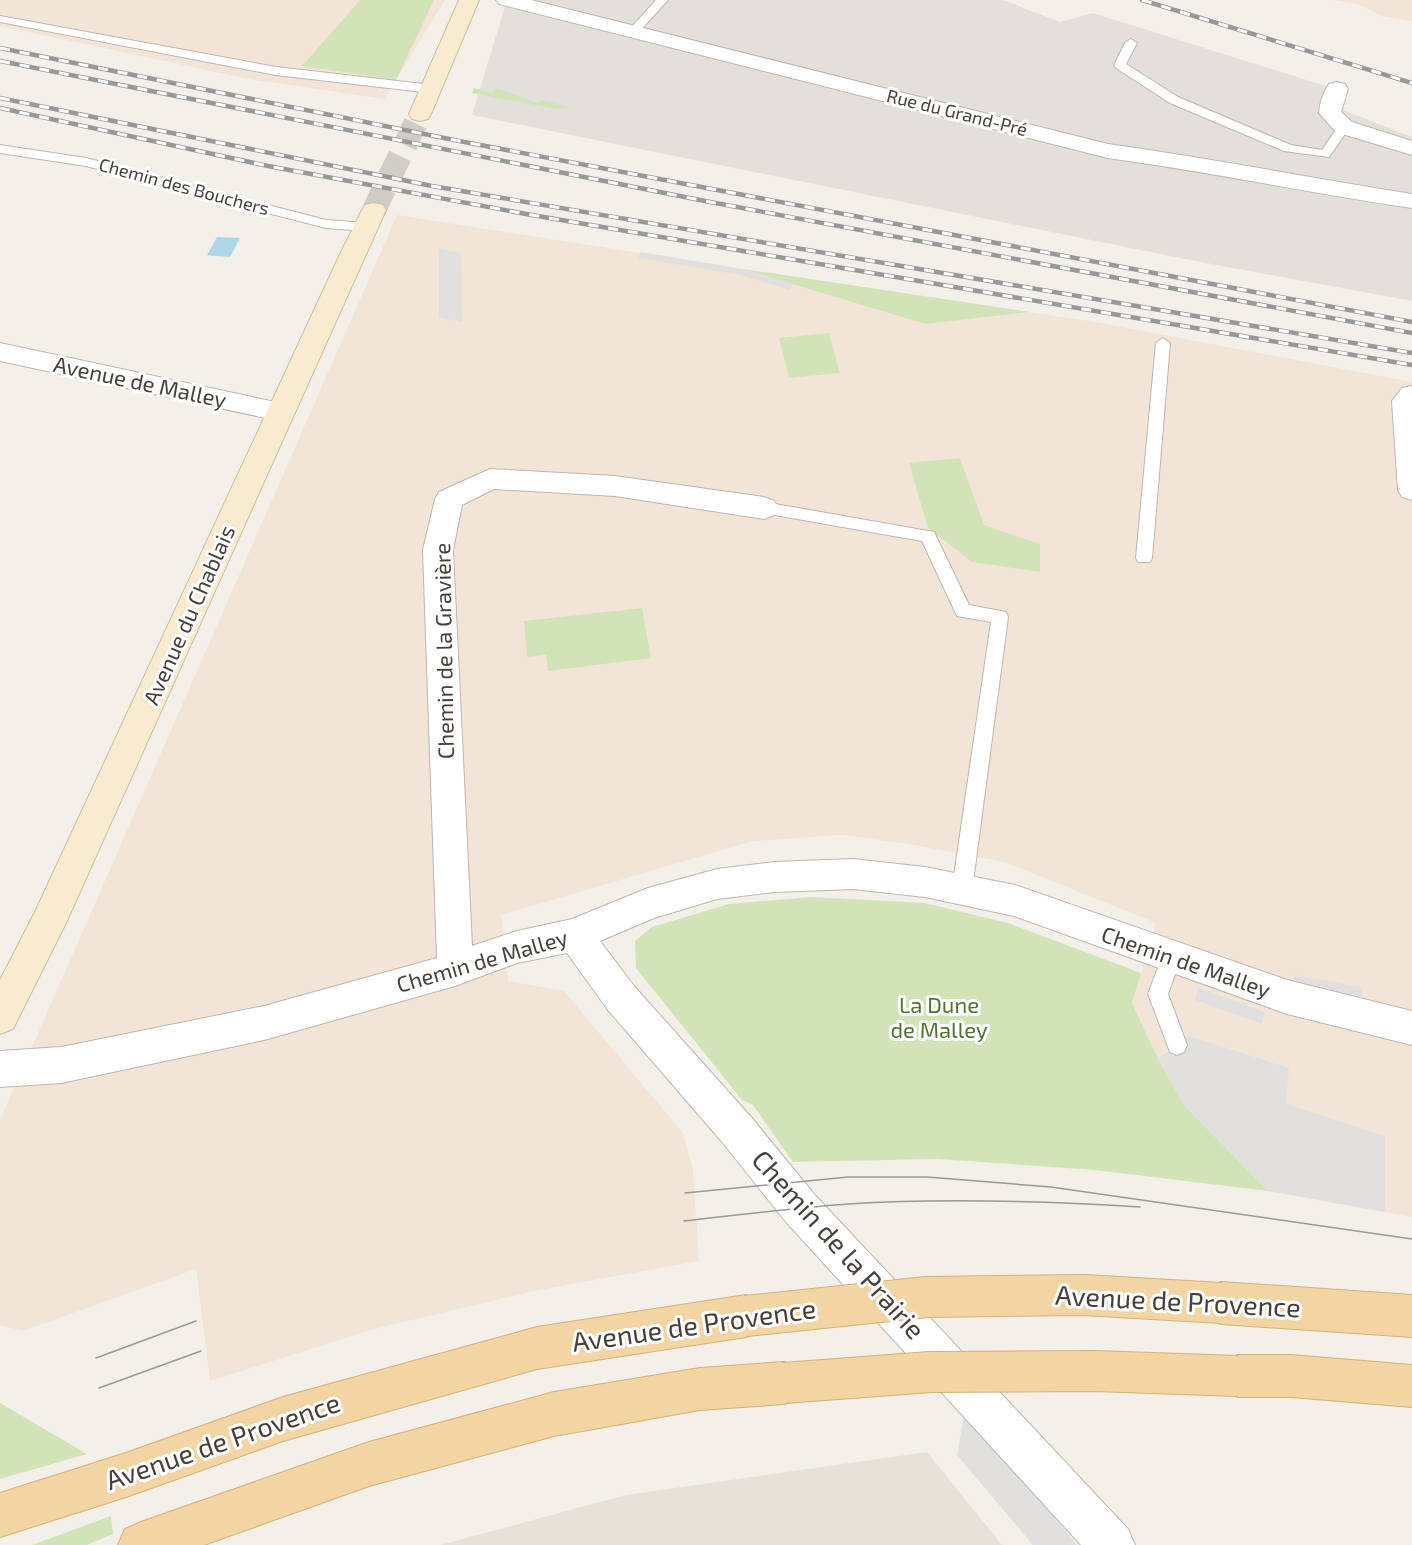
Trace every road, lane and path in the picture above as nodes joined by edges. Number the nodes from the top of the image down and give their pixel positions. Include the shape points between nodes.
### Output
1 (469, 0) edge
2 (506, 0) edge
3 (662, 0) edge
4 (0, 19) edge
5 (633, 32) junction
6 (1131, 43) dead end
7 (432, 89) junction
8 (1337, 89) dead end
9 (420, 114) tunnel mouth
10 (1344, 127) junction
11 (1412, 148) edge
12 (0, 149) edge
13 (1412, 201) edge
14 (370, 219) joint
15 (1163, 343) dead end
16 (0, 352) edge
17 (1412, 395) edge
18 (280, 412) junction
19 (1412, 490) edge
20 (764, 508) joint
21 (1144, 558) dead end
22 (962, 890) junction
23 (575, 935) junction
24 (1171, 958) junction
25 (455, 969) junction
26 (0, 1017) edge
27 (1412, 1028) edge
28 (1176, 1045) dead end
29 (0, 1069) edge
30 (1412, 1316) edge
31 (1412, 1386) edge
32 (0, 1515) edge
33 (141, 1545) edge
34 (1112, 1545) edge

1 - 7 main road
2 - 5 street, Rue du Grand-Pré
3 - 5 lane
4 - 7 lane via 276,71
5 - 13 street, Rue du Grand-Pré via 1108,151
6 - 10 lane via 1120,66 1174,100 1288,148 1325,154
7 - 9 main road
8 - 10 street via 1330,113
10 - 11 street
12 - 14 lane, Chemin des Bouchers via 86,162 326,225
14 - 18 main road, Avenue du Chablais
15 - 21 lane
16 - 18 street, Avenue de Malley
17 - 19 street via 1406,401
18 - 26 main road, Avenue du Chablais via 53,912
20 - 22 lane, Chemin de la Gravière via 928,536 963,610 1000,617
20 - 25 street, Chemin de la Gravière via 615,486 490,479 449,499 438,550
22 - 23 street, Chemin de Malley via 853,874 775,877 717,884 660,901
22 - 24 street, Chemin de Malley via 1015,901
23 - 25 street, Chemin de Malley via 517,946
23 - 34 street, Chemin de la Prairie via 621,998 807,1216
24 - 27 street, Chemin de Malley via 1287,997
24 - 28 lane via 1158,994
25 - 29 street, Chemin de Malley via 264,1023 61,1065
30 - 32 main road, Avenue de Provence, bridge via 1084,1295 927,1297 746,1316 537,1348 283,1419
31 - 33 main road, bridge via 1291,1376 1094,1371 930,1372 699,1389 554,1414 369,1464

